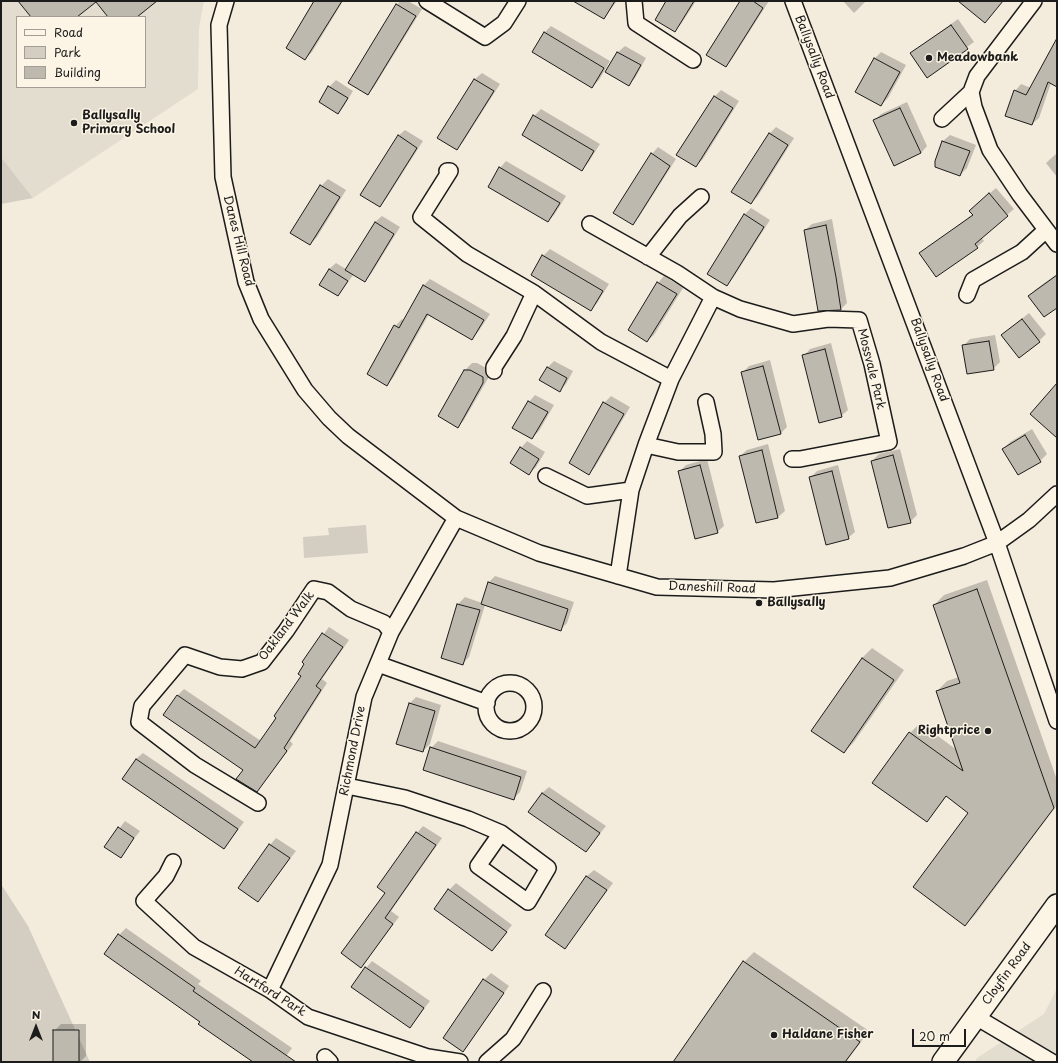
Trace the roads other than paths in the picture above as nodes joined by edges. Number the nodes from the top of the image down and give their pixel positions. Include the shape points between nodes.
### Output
1 (226, 1) edge
2 (427, 1) edge
3 (518, 1) edge
4 (634, 1) edge
5 (793, 1) edge
6 (1034, 1) edge
7 (693, 60) dead end
8 (971, 92) junction
9 (942, 119) dead end
10 (447, 172) dead end
11 (701, 197) dead end
12 (590, 224) dead end
13 (1046, 230) junction
14 (1057, 244) edge
15 (648, 257) junction
16 (534, 293) junction
17 (967, 295) dead end
18 (713, 297) junction
19 (494, 371) dead end
20 (671, 379) junction
21 (706, 402) dead end
22 (646, 445) junction
23 (792, 459) dead end
24 (546, 476) dead end
25 (631, 490) junction
26 (1057, 494) edge
27 (456, 518) junction
28 (997, 543) junction
29 (618, 576) junction
30 (391, 632) junction
31 (378, 664) junction
32 (487, 703) dead end
33 (1057, 721) edge
34 (347, 786) junction
35 (258, 803) dead end
36 (501, 833) junction
37 (173, 862) dead end
38 (1057, 905) edge
39 (270, 990) junction
40 (543, 991) dead end
41 (976, 1017) junction
42 (418, 1058) edge
43 (460, 1062) edge
44 (487, 1062) edge
45 (943, 1062) edge
46 (1052, 1062) edge

1 - 27 street, Danes Hill Road via 219,25 222,177 246,282 261,319 305,390 329,418 348,436
2 - 3 street via 485,37 504,23
4 - 7 street via 636,23
5 - 28 street, Ballysally Road
6 - 8 street via 978,76
8 - 9 street
8 - 13 street via 990,150
10 - 16 street via 450,172 421,217 467,254
11 - 15 street via 680,216
12 - 15 street
13 - 14 street
13 - 17 street via 1022,252 973,280
15 - 18 street via 677,272
16 - 19 street
16 - 20 street via 601,342
18 - 20 street
18 - 23 street, Mossvale Park via 740,309 793,324 828,319 859,320 872,364 888,442
20 - 22 street
21 - 22 street via 714,452 678,452
22 - 25 street
24 - 25 street via 587,496
25 - 29 street
26 - 28 street, Daneshill Road via 1029,520
27 - 29 street, Daneshill Road via 539,554
27 - 30 street, Richmond Drive
28 - 29 street, Daneshill Road via 964,556 890,578 774,590 657,587
28 - 33 street, Ballysally Road
30 - 31 street, Richmond Drive
30 - 35 street, Oakland Walk via 384,623 351,609 328,592 314,589 262,662 242,669 220,667 185,655 142,706 138,722 195,764
31 - 32 street
31 - 34 street, Richmond Drive via 364,697
34 - 36 street via 405,798 468,818
34 - 39 street, Richmond Drive via 330,865
36 - 36 street via 478,866 528,902 548,868
37 - 39 street, Hartford Park via 166,876 144,901 194,947
38 - 41 main road, Cloyfin Road
39 - 42 street, Hartford Park via 308,1017
40 - 44 street via 513,1039
41 - 45 main road, Cloyfin Road
41 - 46 street
42 - 43 street, Hartford Park

